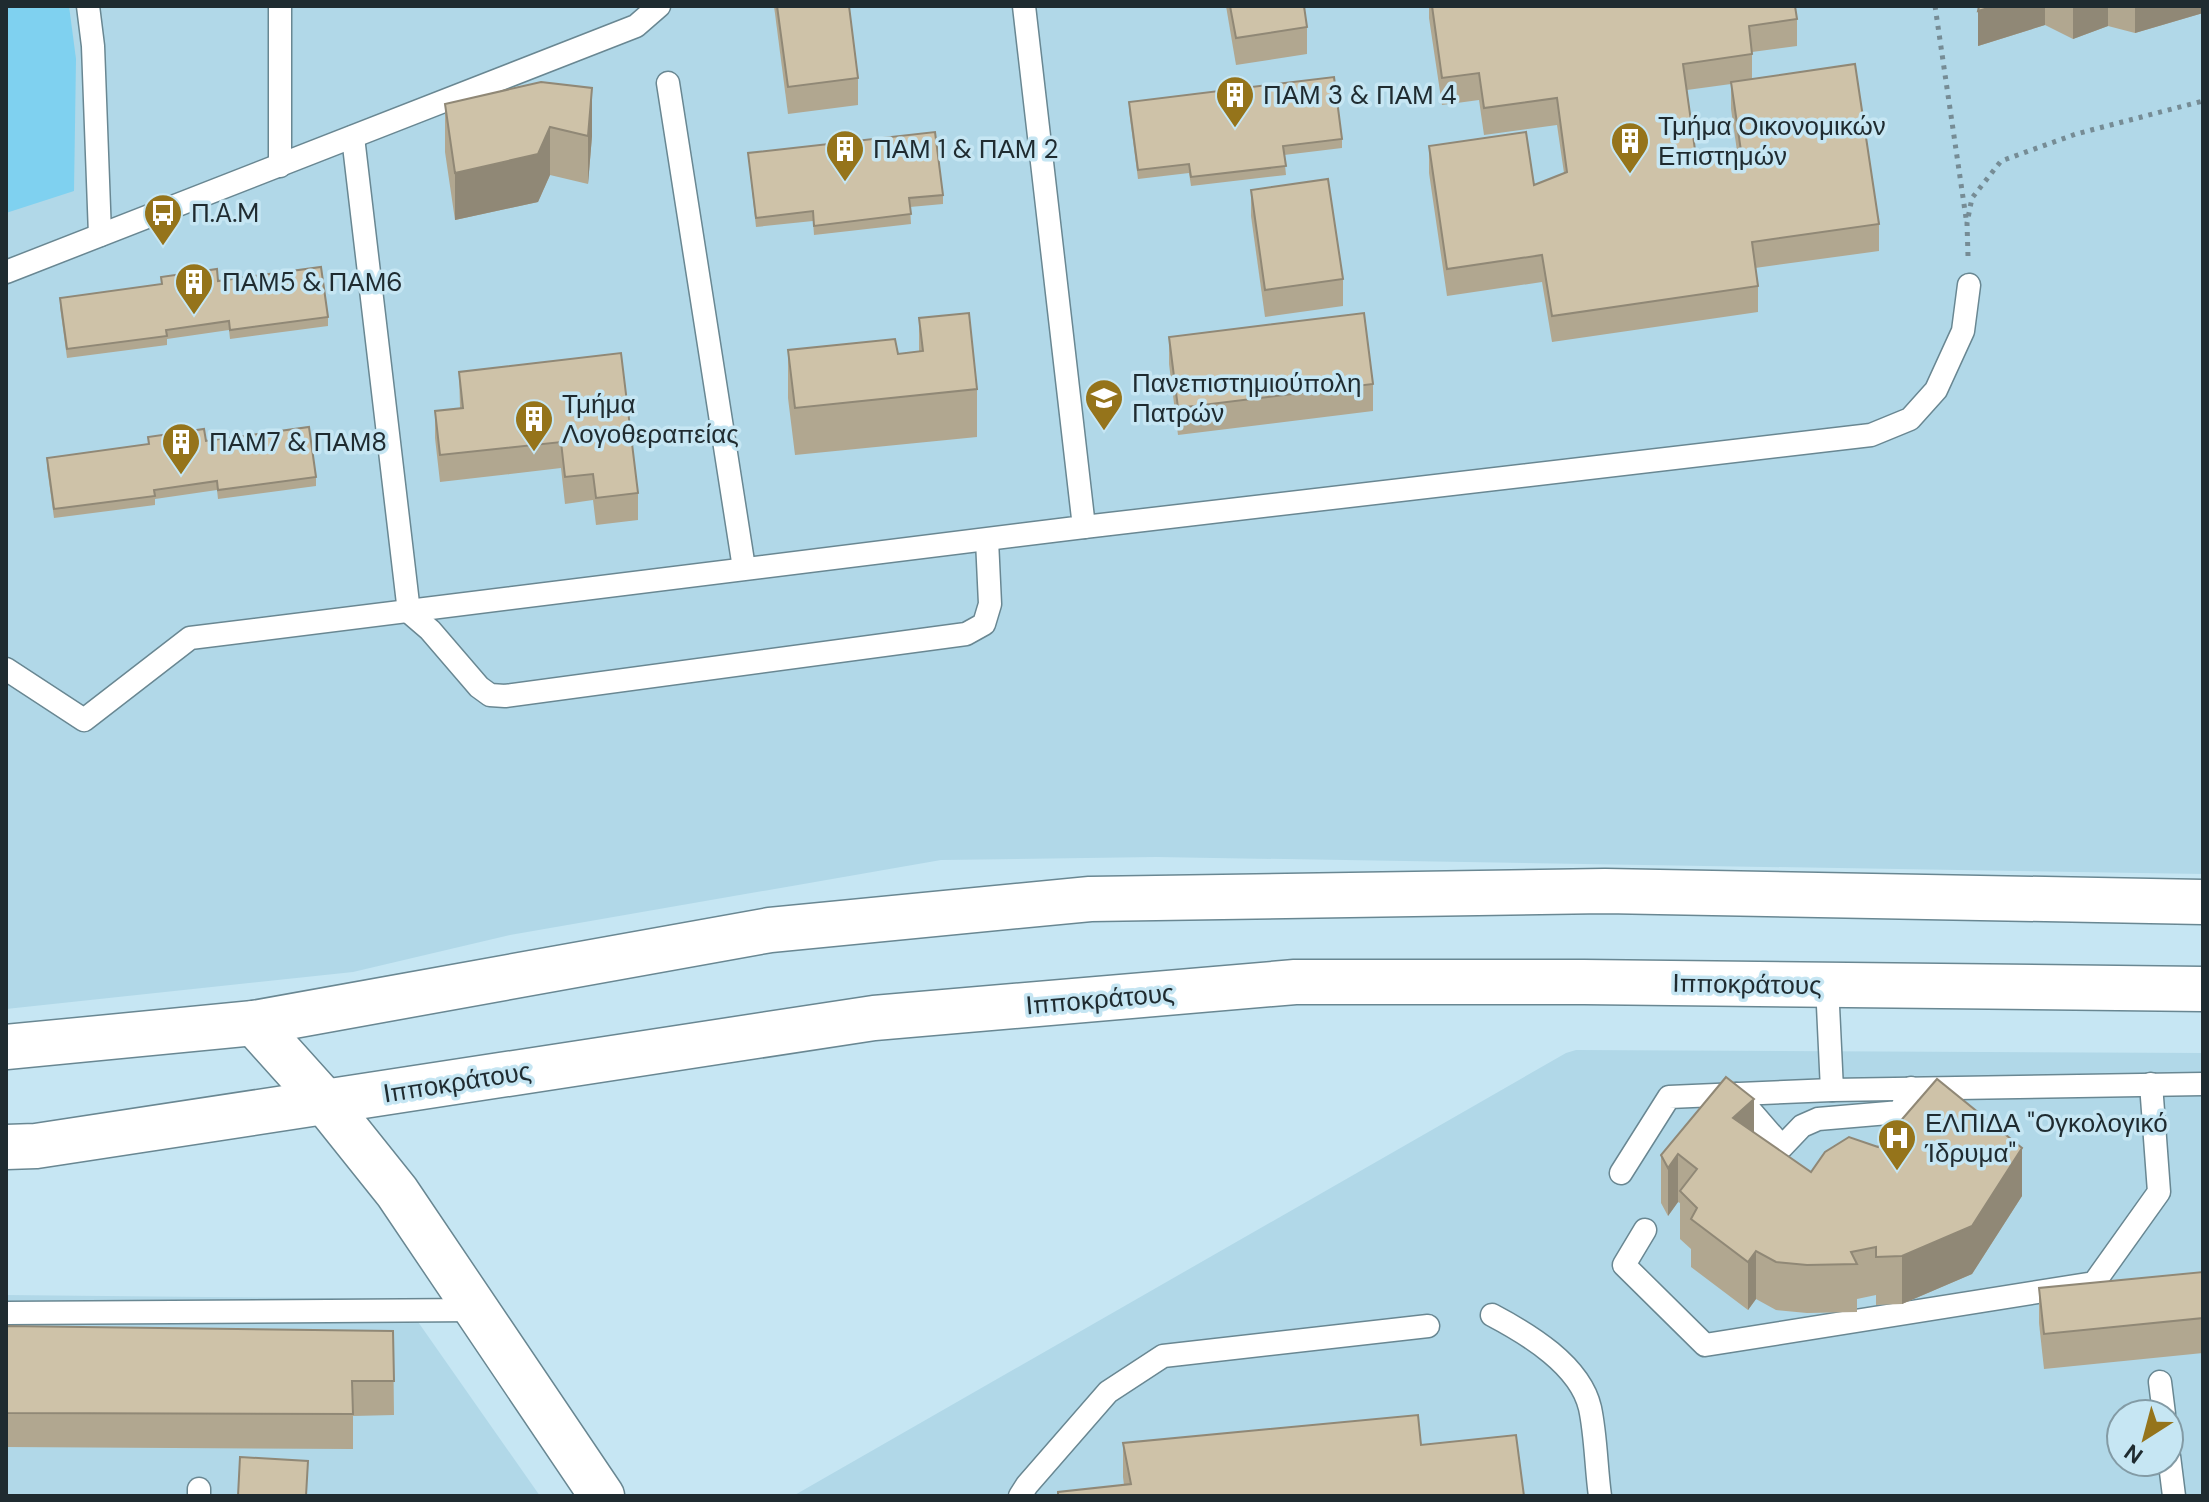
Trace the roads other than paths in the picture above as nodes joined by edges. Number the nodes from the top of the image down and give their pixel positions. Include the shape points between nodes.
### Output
1 (88, 6) edge
2 (280, 6) edge
3 (659, 6) edge
4 (1024, 6) edge
5 (668, 83) dead end
6 (353, 137) junction
7 (280, 166) junction
8 (100, 235) junction
9 (6, 272) edge
10 (1969, 285) road end
11 (1084, 527) junction
12 (987, 540) junction
13 (744, 568) junction
14 (409, 612) junction
15 (6, 669) edge
16 (2203, 902) edge
17 (1827, 985) junction
18 (2203, 989) edge
19 (254, 1023) junction
20 (6, 1047) edge
21 (2151, 1084) junction
22 (2203, 1084) edge
23 (1911, 1088) junction
24 (1832, 1090) junction
25 (1736, 1094) junction
26 (325, 1102) junction
27 (6, 1147) edge
28 (1621, 1173) dead end
29 (1645, 1230) dead end
30 (478, 1310) junction
31 (6, 1313) edge
32 (1492, 1315) dead end
33 (1428, 1326) dead end
34 (2160, 1382) dead end
35 (2162, 1398) edge
36 (602, 1496) edge
37 (1020, 1496) edge
38 (1600, 1496) edge

1 - 8 lane
2 - 7 lane
3 - 6 lane via 636,26
4 - 11 lane
5 - 13 lane
6 - 7 lane
6 - 14 lane
7 - 8 lane
8 - 9 lane
10 - 11 lane via 1963,331 1936,390 1910,419 1871,435
11 - 12 lane
12 - 13 lane
12 - 14 lane via 990,604 984,624 966,634 505,696 479,687
13 - 14 lane
14 - 15 lane via 190,638 84,720
16 - 19 street via 1605,891 1090,899 770,930
17 - 18 street, Ιπποκράτους
17 - 24 lane
17 - 26 street, Ιπποκράτους via 1295,982 874,1018
19 - 20 street
19 - 26 street
21 - 22 lane
21 - 23 lane
21 - 29 lane via 2159,1192 2094,1283 1705,1345 1624,1265
23 - 24 lane
23 - 25 lane via 1900,1112 1818,1119 1802,1126 1782,1147
24 - 25 lane
25 - 28 lane via 1669,1097
26 - 27 street, Ιπποκράτους
26 - 30 street via 397,1192
30 - 31 lane
30 - 36 street
32 - 38 lane via 1534,1341 1573,1376 1589,1406
33 - 37 lane via 1163,1356 1108,1392
34 - 35 lane

